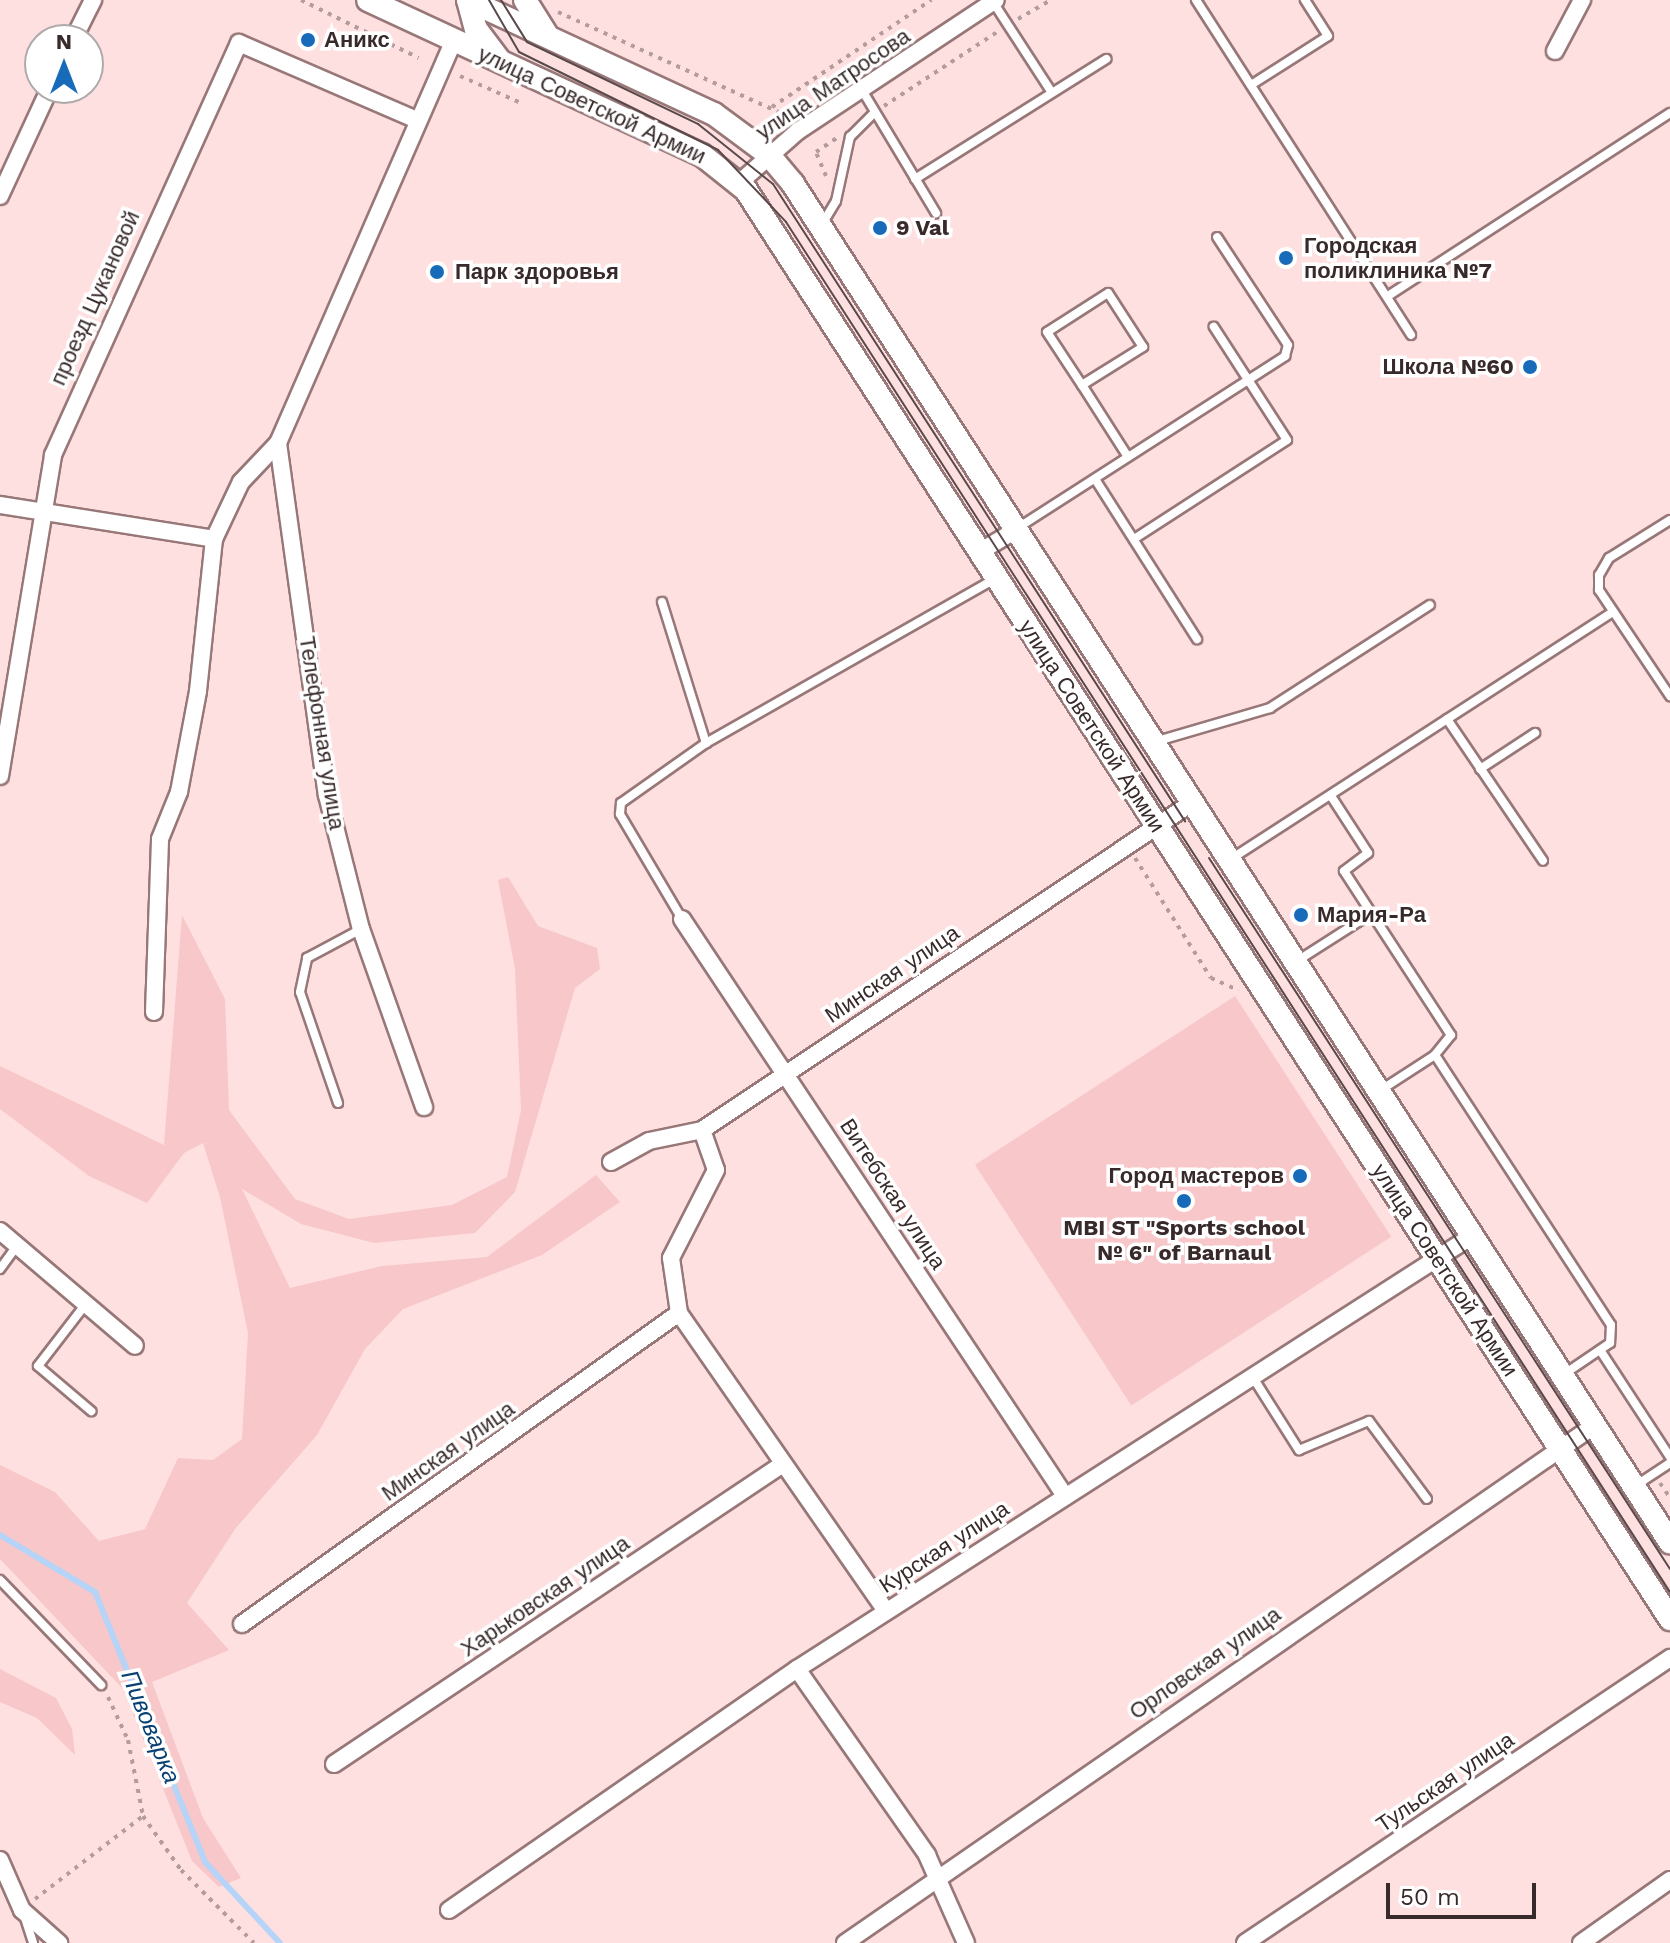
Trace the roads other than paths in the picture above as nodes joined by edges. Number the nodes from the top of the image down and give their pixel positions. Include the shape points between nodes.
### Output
1 (93, 0) edge
2 (368, 0) edge
3 (468, 0) edge
4 (525, 0) edge
5 (1196, 0) edge
6 (1305, 0) edge
7 (1582, 0) edge
8 (995, 1) edge
9 (498, 6) edge
10 (81, 24) edge
11 (476, 29) junction
12 (550, 38) junction
13 (454, 40) junction
14 (1555, 51) dead end
15 (1106, 59) dead end
16 (501, 61) junction
17 (1251, 85) junction
18 (862, 90) junction
19 (1052, 93) junction
20 (43, 104) edge
21 (875, 112) junction
22 (1670, 113) edge
23 (417, 120) junction
24 (768, 154) junction
25 (915, 179) junction
26 (739, 183) junction
27 (0, 196) edge
28 (936, 213) dead end
29 (821, 227) junction
30 (1217, 237) dead end
31 (1388, 296) junction
32 (1214, 327) dead end
33 (1411, 335) dead end
34 (1249, 380) junction
35 (1082, 385) junction
36 (278, 443) junction
37 (1128, 457) junction
38 (1095, 479) junction
39 (0, 505) edge
40 (44, 513) junction
41 (1670, 520) edge
42 (1016, 530) junction
43 (214, 539) junction
44 (1134, 539) junction
45 (981, 551) junction
46 (998, 578) junction
47 (662, 602) dead end
48 (1430, 605) dead end
49 (1613, 612) junction
50 (1197, 639) dead end
51 (1670, 696) edge
52 (1447, 719) junction
53 (1535, 733) dead end
54 (706, 743) junction
55 (1151, 743) junction
56 (1480, 769) junction
57 (0, 776) edge
58 (1331, 796) junction
59 (1190, 804) junction
60 (1155, 826) junction
61 (1543, 861) dead end
62 (1227, 862) junction
63 (1372, 913) junction
64 (682, 919) joint
65 (361, 929) junction
66 (1293, 964) junction
67 (154, 1012) dead end
68 (1435, 1055) junction
69 (785, 1071) junction
70 (1377, 1093) junction
71 (338, 1103) dead end
72 (424, 1107) dead end
73 (702, 1130) junction
74 (611, 1162) dead end
75 (0, 1231) edge
76 (1472, 1236) junction
77 (17, 1246) junction
78 (1436, 1257) junction
79 (0, 1269) edge
80 (85, 1305) junction
81 (679, 1313) junction
82 (135, 1346) dead end
83 (1600, 1350) junction
84 (1562, 1375) junction
85 (1251, 1376) junction
86 (91, 1411) dead end
87 (1595, 1425) junction
88 (1559, 1447) junction
89 (1670, 1457) edge
90 (1670, 1463) edge
91 (780, 1466) junction
92 (1634, 1486) junction
93 (1065, 1496) junction
94 (1427, 1499) dead end
95 (1670, 1542) edge
96 (0, 1580) edge
97 (886, 1611) junction
98 (1670, 1619) edge
99 (242, 1624) dead end
100 (1670, 1658) edge
101 (797, 1669) junction
102 (101, 1685) road end
103 (334, 1764) dead end
104 (0, 1860) edge
105 (937, 1880) junction
106 (1670, 1880) edge
107 (22, 1910) junction
108 (449, 1910) dead end
109 (33, 1943) edge
110 (59, 1943) edge
111 (845, 1943) edge
112 (966, 1943) edge
113 (1245, 1943) edge
114 (1581, 1943) edge

1 - 10 street
2 - 13 main road, улица Советской Армии
3 - 9 main road, улица Советской Армии
3 - 11 main road
3 - 13 main road
4 - 12 main road
5 - 17 lane
6 - 17 lane via 1328,36
7 - 14 street
8 - 18 street, улица Матросова
8 - 19 lane
9 - 11 main road
9 - 12 main road, улица Советской Армии
11 - 13 main road
11 - 16 main road
12 - 24 main road, улица Советской Армии via 714,114
13 - 16 main road, улица Советской Армии
13 - 23 street
15 - 19 lane
16 - 26 main road, улица Советской Армии via 702,155
17 - 31 lane
18 - 21 lane
18 - 24 street, улица Матросова
19 - 25 lane
20 - 27 street
21 - 25 lane
21 - 29 lane via 850,137 836,201
22 - 31 lane
23 - 36 street
23 - 40 street, проезд Цукановой via 239,43 74,399 53,455
24 - 26 street, улица Матросова
24 - 29 main road, улица Советской Армии
25 - 28 lane
26 - 45 main road, улица Советской Армии
29 - 42 main road, улица Советской Армии
30 - 34 lane via 1288,345 1285,356
31 - 33 lane
32 - 34 lane
34 - 37 lane
34 - 44 lane via 1287,440
35 - 35 lane via 1047,332 1108,293 1143,347
35 - 37 lane
36 - 43 street via 241,482
36 - 65 street, Телефонная улица via 327,795
37 - 38 lane
38 - 42 lane
38 - 44 lane
39 - 40 street
40 - 43 street
40 - 57 street, проезд Цукановой via 17,641
41 - 49 lane via 1609,558 1599,590
42 - 45 street
42 - 55 main road, улица Советской Армии
43 - 67 street via 195,705 179,792 160,839
44 - 50 lane
45 - 46 main road, улица Советской Армии
46 - 54 lane
46 - 60 main road, улица Советской Армии
47 - 54 lane
48 - 55 lane via 1270,708
49 - 51 lane
49 - 52 lane
52 - 56 lane
52 - 58 lane
53 - 56 lane
54 - 64 lane via 621,803 620,814
55 - 59 main road, улица Советской Армии
56 - 61 lane
58 - 62 lane
58 - 63 lane via 1368,853 1344,871
59 - 60 street, Минская улица
59 - 62 main road, улица Советской Армии
60 - 69 street, Минская улица
60 - 78 main road, улица Советской Армии
62 - 66 main road, улица Советской Армии
63 - 66 lane
63 - 68 lane via 1451,1035
64 - 69 street, Витебская улица
65 - 71 lane via 307,958 300,992
65 - 72 street, Телефонная улица
66 - 70 main road, улица Советской Армии
68 - 70 lane
68 - 83 lane via 1611,1325 1612,1337
69 - 73 street, Минская улица
69 - 93 street, Витебская улица
70 - 76 main road, улица Советской Армии
73 - 74 street, Минская улица via 649,1141
73 - 81 street via 716,1170 671,1258
75 - 77 street
76 - 78 street, Курская улица
76 - 84 main road, улица Советской Армии
77 - 79 lane
77 - 80 street
78 - 85 street, Курская улица
78 - 88 main road, улица Советской Армии
80 - 82 street
80 - 86 lane via 38,1366
81 - 91 street
81 - 99 street, Минская улица
83 - 84 lane
83 - 89 lane
84 - 87 main road, улица Советской Армии
85 - 93 street, Курская улица
85 - 94 lane via 1299,1450 1369,1421
87 - 88 street, Орловская улица
87 - 92 main road, улица Советской Армии
88 - 98 main road, улица Советской Армии
88 - 105 street, Орловская улица
90 - 92 lane
91 - 97 street
91 - 103 street, Харьковская улица
92 - 95 main road, улица Советской Армии
93 - 97 street, Курская улица
96 - 102 lane
97 - 101 street, Курская улица
100 - 113 street, Тульская улица
101 - 105 street
101 - 108 street, Курская улица
104 - 107 street
105 - 111 street, Орловская улица
105 - 112 street
106 - 114 street
107 - 109 lane
107 - 110 street

